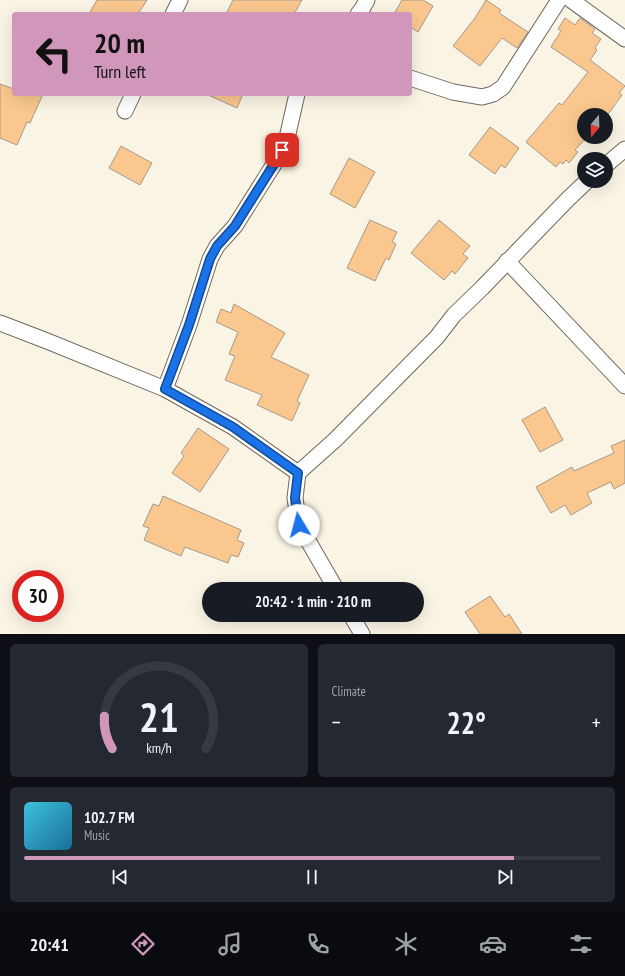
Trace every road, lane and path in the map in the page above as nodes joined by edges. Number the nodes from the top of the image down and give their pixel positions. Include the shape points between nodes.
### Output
1 (180, 0) edge
2 (367, 0) edge
3 (559, 0) edge
4 (571, 0) edge
5 (174, 12) edge
6 (360, 12) edge
7 (625, 39) edge
8 (412, 79) edge
9 (132, 96) edge
10 (297, 96) edge
11 (125, 111) dead end
12 (625, 149) edge
13 (613, 159) edge
14 (580, 188) edge
15 (507, 261) junction
16 (0, 323) edge
17 (625, 386) edge
18 (165, 389) junction
19 (298, 473) junction
20 (332, 582) edge
21 (355, 622) edge
22 (362, 634) edge

1 - 5 street
2 - 6 street
3 - 8 street via 503,87 493,94 482,97 452,92
4 - 7 street
9 - 11 street
10 - 18 street via 288,138 276,161 235,226 217,246 210,259
12 - 13 street
14 - 15 street
15 - 17 street
15 - 19 street via 454,315 437,337 335,440
16 - 18 street
18 - 19 street via 233,427
19 - 20 street via 295,498 299,525
21 - 22 street

